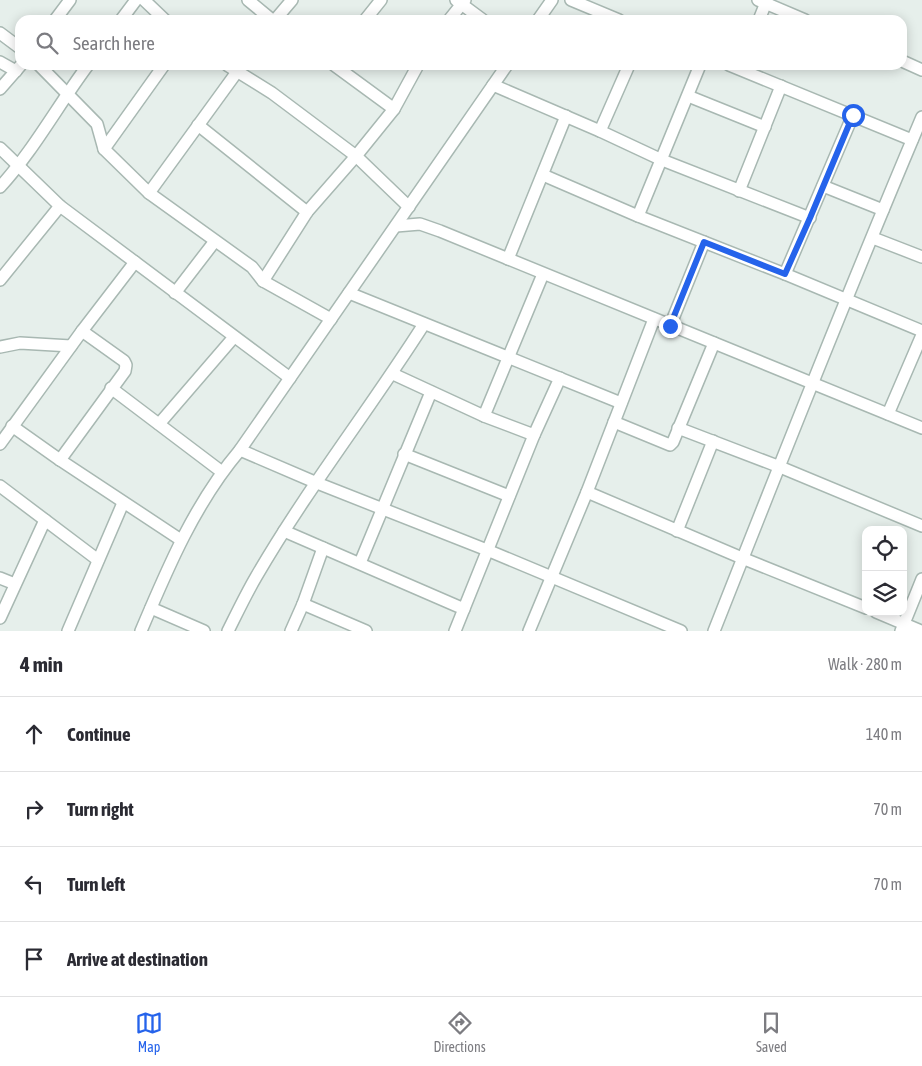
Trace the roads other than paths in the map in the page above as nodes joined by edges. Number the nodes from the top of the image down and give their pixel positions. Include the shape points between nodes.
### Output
1 (70, 0) edge
2 (136, 0) edge
3 (144, 0) edge
4 (248, 0) edge
5 (292, 0) edge
6 (381, 0) edge
7 (552, 0) edge
8 (571, 0) edge
9 (764, 1) edge
10 (461, 2) edge
11 (59, 15) edge
12 (125, 15) edge
13 (160, 15) edge
14 (268, 15) edge
15 (278, 15) edge
16 (370, 15) edge
17 (452, 15) edge
18 (477, 15) edge
19 (542, 15) edge
20 (608, 15) edge
21 (760, 15) edge
22 (794, 15) edge
23 (0, 33) edge
24 (15, 44) edge
25 (0, 62) edge
26 (907, 63) edge
27 (15, 67) edge
28 (16, 70) edge
29 (44, 70) edge
30 (84, 70) edge
31 (160, 70) edge
32 (239, 70) edge
33 (241, 70) edge
34 (341, 70) edge
35 (415, 70) edge
36 (504, 70) edge
37 (627, 70) edge
38 (698, 70) edge
39 (745, 70) edge
40 (922, 70) edge
41 (493, 86) junction
42 (781, 86) junction
43 (0, 89) edge
44 (66, 94) junction
45 (688, 96) junction
46 (394, 109) junction
47 (853, 115) junction
48 (566, 116) junction
49 (922, 116) edge
50 (198, 125) junction
51 (766, 126) junction
52 (600, 131) junction
53 (912, 140) junction
54 (0, 148) edge
55 (104, 149) junction
56 (356, 156) junction
57 (662, 160) junction
58 (18, 167) junction
59 (544, 175) junction
60 (824, 186) junction
61 (0, 187) edge
62 (739, 191) junction
63 (149, 193) junction
64 (411, 203) junction
65 (60, 206) junction
66 (883, 210) junction
67 (307, 212) junction
68 (638, 216) junction
69 (810, 218) junction
70 (420, 224) junction
71 (396, 226) junction
72 (872, 238) junction
73 (215, 241) junction
74 (704, 242) junction
75 (922, 258) edge
76 (508, 259) junction
77 (135, 262) junction
78 (543, 274) junction
79 (785, 274) junction
80 (0, 280) edge
81 (263, 281) junction
82 (176, 293) junction
83 (349, 293) junction
84 (845, 300) junction
85 (331, 319) junction
86 (654, 319) junction
87 (424, 324) junction
88 (670, 326) junction
89 (82, 331) junction
90 (922, 333) edge
91 (234, 337) junction
92 (714, 344) junction
93 (71, 346) junction
94 (0, 347) edge
95 (508, 358) junction
96 (393, 374) junction
97 (290, 378) junction
98 (560, 378) junction
99 (812, 383) junction
100 (111, 388) junction
101 (431, 392) junction
102 (621, 403) junction
103 (888, 414) junction
104 (484, 416) junction
105 (614, 422) junction
106 (159, 424) junction
107 (12, 426) junction
108 (678, 428) junction
109 (922, 428) edge
110 (534, 435) junction
111 (713, 441) junction
112 (0, 444) edge
113 (240, 450) junction
114 (404, 454) junction
115 (60, 460) junction
116 (780, 467) junction
117 (222, 472) junction
118 (317, 483) junction
119 (0, 486) edge
120 (587, 492) junction
121 (509, 496) junction
122 (123, 503) junction
123 (383, 508) junction
124 (45, 520) junction
125 (922, 526) edge
126 (284, 531) junction
127 (676, 531) junction
128 (181, 540) junction
129 (323, 548) junction
130 (488, 550) junction
131 (742, 558) junction
132 (98, 560) junction
133 (360, 563) junction
134 (551, 577) junction
135 (0, 578) edge
136 (922, 579) edge
137 (15, 584) junction
138 (303, 604) junction
139 (862, 606) edge
140 (151, 608) junction
141 (464, 609) junction
142 (883, 616) edge
143 (0, 618) edge
144 (902, 627) edge
145 (68, 631) edge
146 (141, 631) edge
147 (204, 631) edge
148 (228, 631) edge
149 (291, 631) edge
150 (366, 631) edge
151 (455, 631) edge
152 (529, 631) edge
153 (681, 631) edge
154 (714, 631) edge
155 (921, 631) edge

1 - 11 street
2 - 12 street
3 - 13 street
4 - 14 street
5 - 15 street
6 - 16 street
7 - 19 street
8 - 20 street
9 - 21 street
9 - 22 street
10 - 17 street
10 - 18 street
23 - 24 street
25 - 27 street
26 - 40 street
28 - 43 street
29 - 44 street
30 - 44 street
31 - 55 street
32 - 50 street
33 - 56 street
34 - 46 street
35 - 46 street
36 - 41 street
37 - 52 street
38 - 45 street
39 - 42 street
41 - 48 street
41 - 64 street
42 - 47 street
42 - 51 street
44 - 55 street via 97,124
44 - 58 street
45 - 51 street
45 - 57 street
46 - 56 street
47 - 53 street
47 - 60 street
48 - 52 street
48 - 59 street
49 - 53 street
50 - 63 street
50 - 67 street
51 - 62 street
52 - 57 street
53 - 66 street
54 - 58 street
55 - 63 street
56 - 64 street
56 - 67 street
57 - 62 street
57 - 68 street
58 - 61 street
58 - 65 street
59 - 68 street
59 - 76 street
60 - 66 street
60 - 69 street
62 - 69 street
63 - 73 street
64 - 70 street
64 - 71 street
65 - 77 street
65 - 80 street
66 - 72 street
67 - 81 street
68 - 74 street
69 - 79 street
70 - 71 street
70 - 76 street
71 - 83 street
72 - 75 street
72 - 84 street
73 - 81 street via 252,267
73 - 82 street
74 - 79 street
74 - 88 street
76 - 78 street
77 - 82 street
77 - 89 street
78 - 86 street
78 - 95 street
79 - 84 street
81 - 85 street
82 - 91 street
83 - 85 street
83 - 87 street
84 - 90 street
84 - 99 street
85 - 97 street
86 - 88 street
86 - 102 street
87 - 95 street
87 - 96 street
88 - 92 street
89 - 93 street
89 - 100 street via 124,361 125,371
90 - 103 street
91 - 97 street
91 - 106 street
92 - 99 street
92 - 108 street
93 - 94 street via 20,343
93 - 107 street
95 - 98 street
95 - 104 street
96 - 101 street
96 - 118 street
97 - 113 street
98 - 102 street
98 - 110 street
99 - 103 street
99 - 116 street
100 - 106 street
100 - 115 street
101 - 104 street
101 - 114 street
102 - 105 street
103 - 109 street
104 - 110 street
105 - 108 street via 670,445
105 - 120 street
106 - 117 street
107 - 112 street
107 - 115 street
108 - 111 street
110 - 121 street
111 - 116 street
111 - 127 street
113 - 117 street
113 - 118 street
114 - 121 street
114 - 123 street
115 - 122 street
116 - 125 street
116 - 131 street
117 - 128 street
118 - 123 street
118 - 126 street
119 - 124 street
120 - 127 street
120 - 134 street
121 - 130 street
122 - 128 street
122 - 132 street
123 - 130 street
123 - 133 street
124 - 132 street
124 - 137 street
126 - 129 street
126 - 148 street
127 - 131 street
128 - 140 street
129 - 133 street
129 - 138 street
130 - 134 street
130 - 141 street
131 - 139 street
131 - 154 street
132 - 145 street
133 - 141 street
134 - 152 street
134 - 153 street
135 - 137 street
136 - 144 street
137 - 143 street
138 - 149 street
138 - 150 street
140 - 146 street
140 - 147 street
141 - 151 street
142 - 144 street
144 - 155 street

